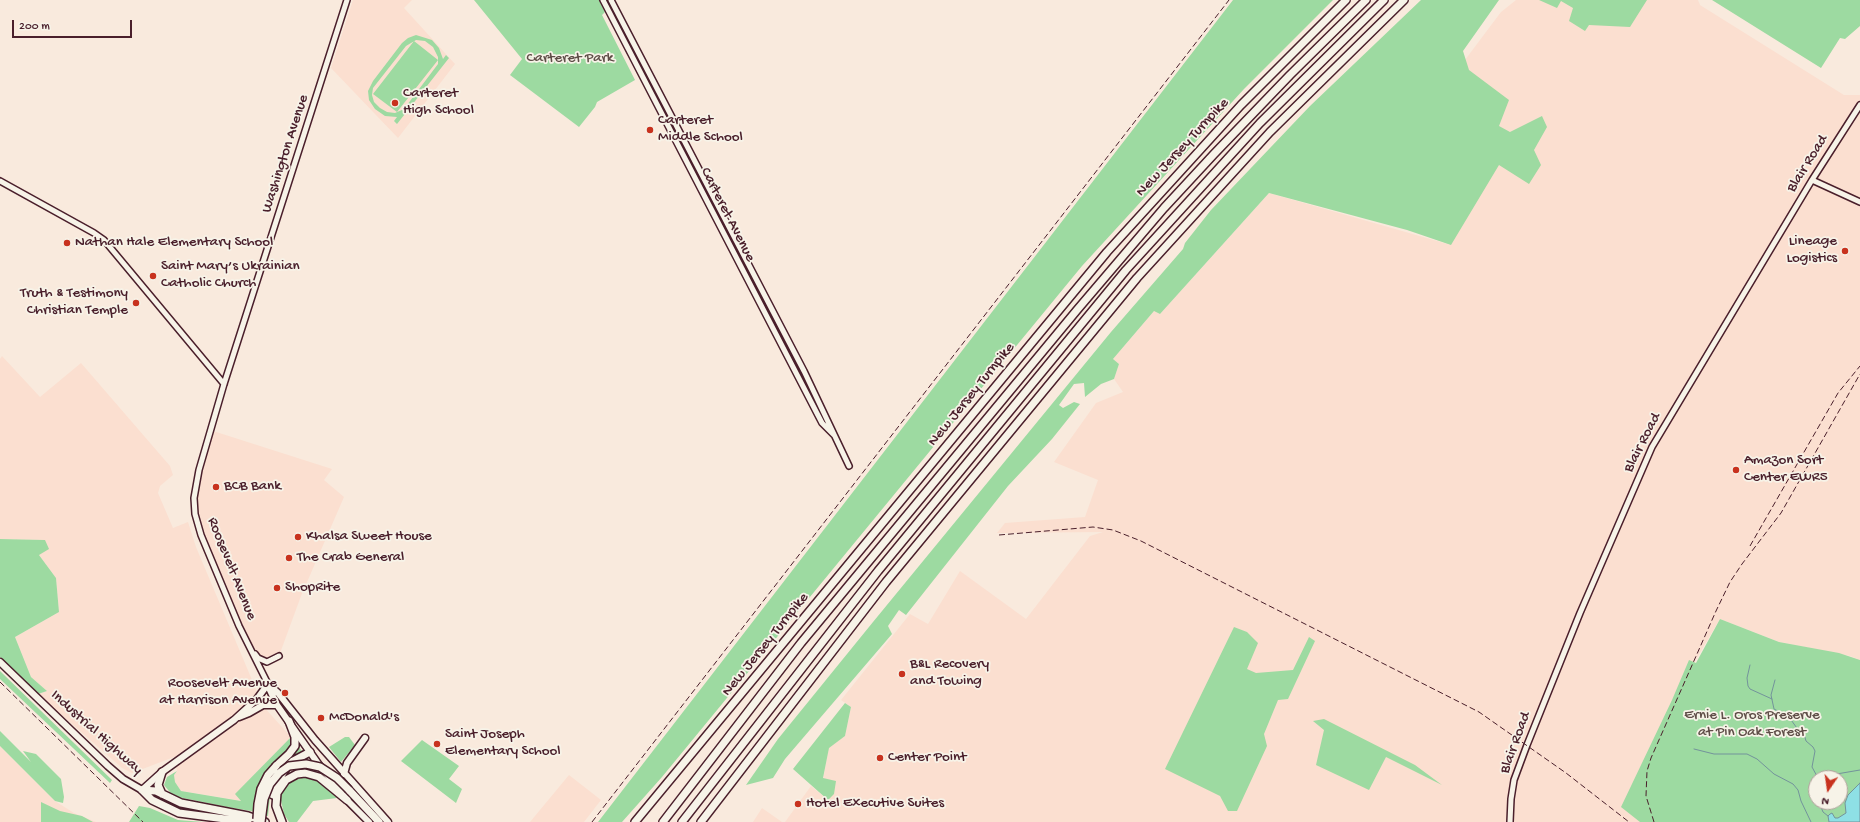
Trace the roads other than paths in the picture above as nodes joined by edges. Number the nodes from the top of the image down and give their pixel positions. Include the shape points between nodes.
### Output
1 (348, 0) edge
2 (602, 0) edge
3 (611, 0) edge
4 (1346, 0) edge
5 (1366, 0) edge
6 (1384, 0) edge
7 (1404, 0) edge
8 (1860, 104) edge
9 (1812, 180) junction
10 (0, 181) edge
11 (1860, 202) edge
12 (224, 384) junction
13 (836, 438) junction
14 (849, 466) dead end
15 (250, 648) junction
16 (279, 656) dead end
17 (0, 662) edge
18 (268, 684) junction
19 (278, 705) junction
20 (236, 718) junction
21 (289, 721) junction
22 (365, 738) dead end
23 (319, 746) junction
24 (310, 752) junction
25 (162, 772) junction
26 (344, 774) junction
27 (142, 790) junction
28 (162, 795) junction
29 (347, 800) junction
30 (372, 804) junction
31 (248, 822) edge
32 (257, 822) edge
33 (260, 822) edge
34 (265, 822) edge
35 (281, 822) edge
36 (369, 822) edge
37 (379, 822) edge
38 (388, 822) edge
39 (393, 822) edge
40 (635, 822) edge
41 (663, 822) edge
42 (682, 822) edge
43 (701, 822) edge
44 (1510, 822) edge

1 - 12 street, Washington Avenue
2 - 13 street, Carteret Avenue via 822,423
3 - 13 street, Carteret Avenue via 804,371
4 - 40 highway, New Jersey Turnpike via 1241,105 1107,252
5 - 41 highway, New Jersey Turnpike via 1219,148 1164,208 801,644
6 - 42 highway via 1260,123 1126,270 878,571
7 - 43 highway via 1270,132 1133,284 886,582
8 - 9 street, Blair Road
9 - 11 street
9 - 44 street, Blair Road via 1646,458 1527,745 1514,780
10 - 12 street via 104,240
12 - 15 street, Roosevelt Avenue via 199,470 194,498 195,514 201,535
13 - 14 street, Carteret Avenue
15 - 16 street via 262,661 273,660
15 - 18 street, Roosevelt Avenue
17 - 27 main road, Industrial Highway via 104,762 123,779
18 - 19 main road, Roosevelt Avenue
18 - 20 main road, Industrial Highway via 257,699
18 - 23 main road, Roosevelt Avenue via 278,693
19 - 20 main road via 263,705
19 - 21 main road, Roosevelt Avenue
20 - 25 main road, Industrial Highway
21 - 24 main road, Roosevelt Avenue
21 - 32 highway, bridge via 295,737 295,746 268,775 261,789
22 - 26 main road via 347,763
23 - 24 main road
23 - 26 main road, Roosevelt Avenue
24 - 29 main road, Roosevelt Avenue
24 - 35 highway via 289,764 277,782 273,803 274,812
25 - 27 main road, Industrial Highway
25 - 28 highway via 158,784
26 - 30 main road, Roosevelt Avenue
27 - 28 highway via 156,791
27 - 31 highway via 152,800 179,813
28 - 34 highway via 187,805 248,816
29 - 35 highway via 319,777 306,773 297,774 286,780 277,793 276,806
29 - 36 main road, Roosevelt Avenue
30 - 38 main road, Roosevelt Avenue
30 - 39 main road
33 - 37 highway, bridge via 270,784 279,773 293,765 306,764 320,767 337,778

